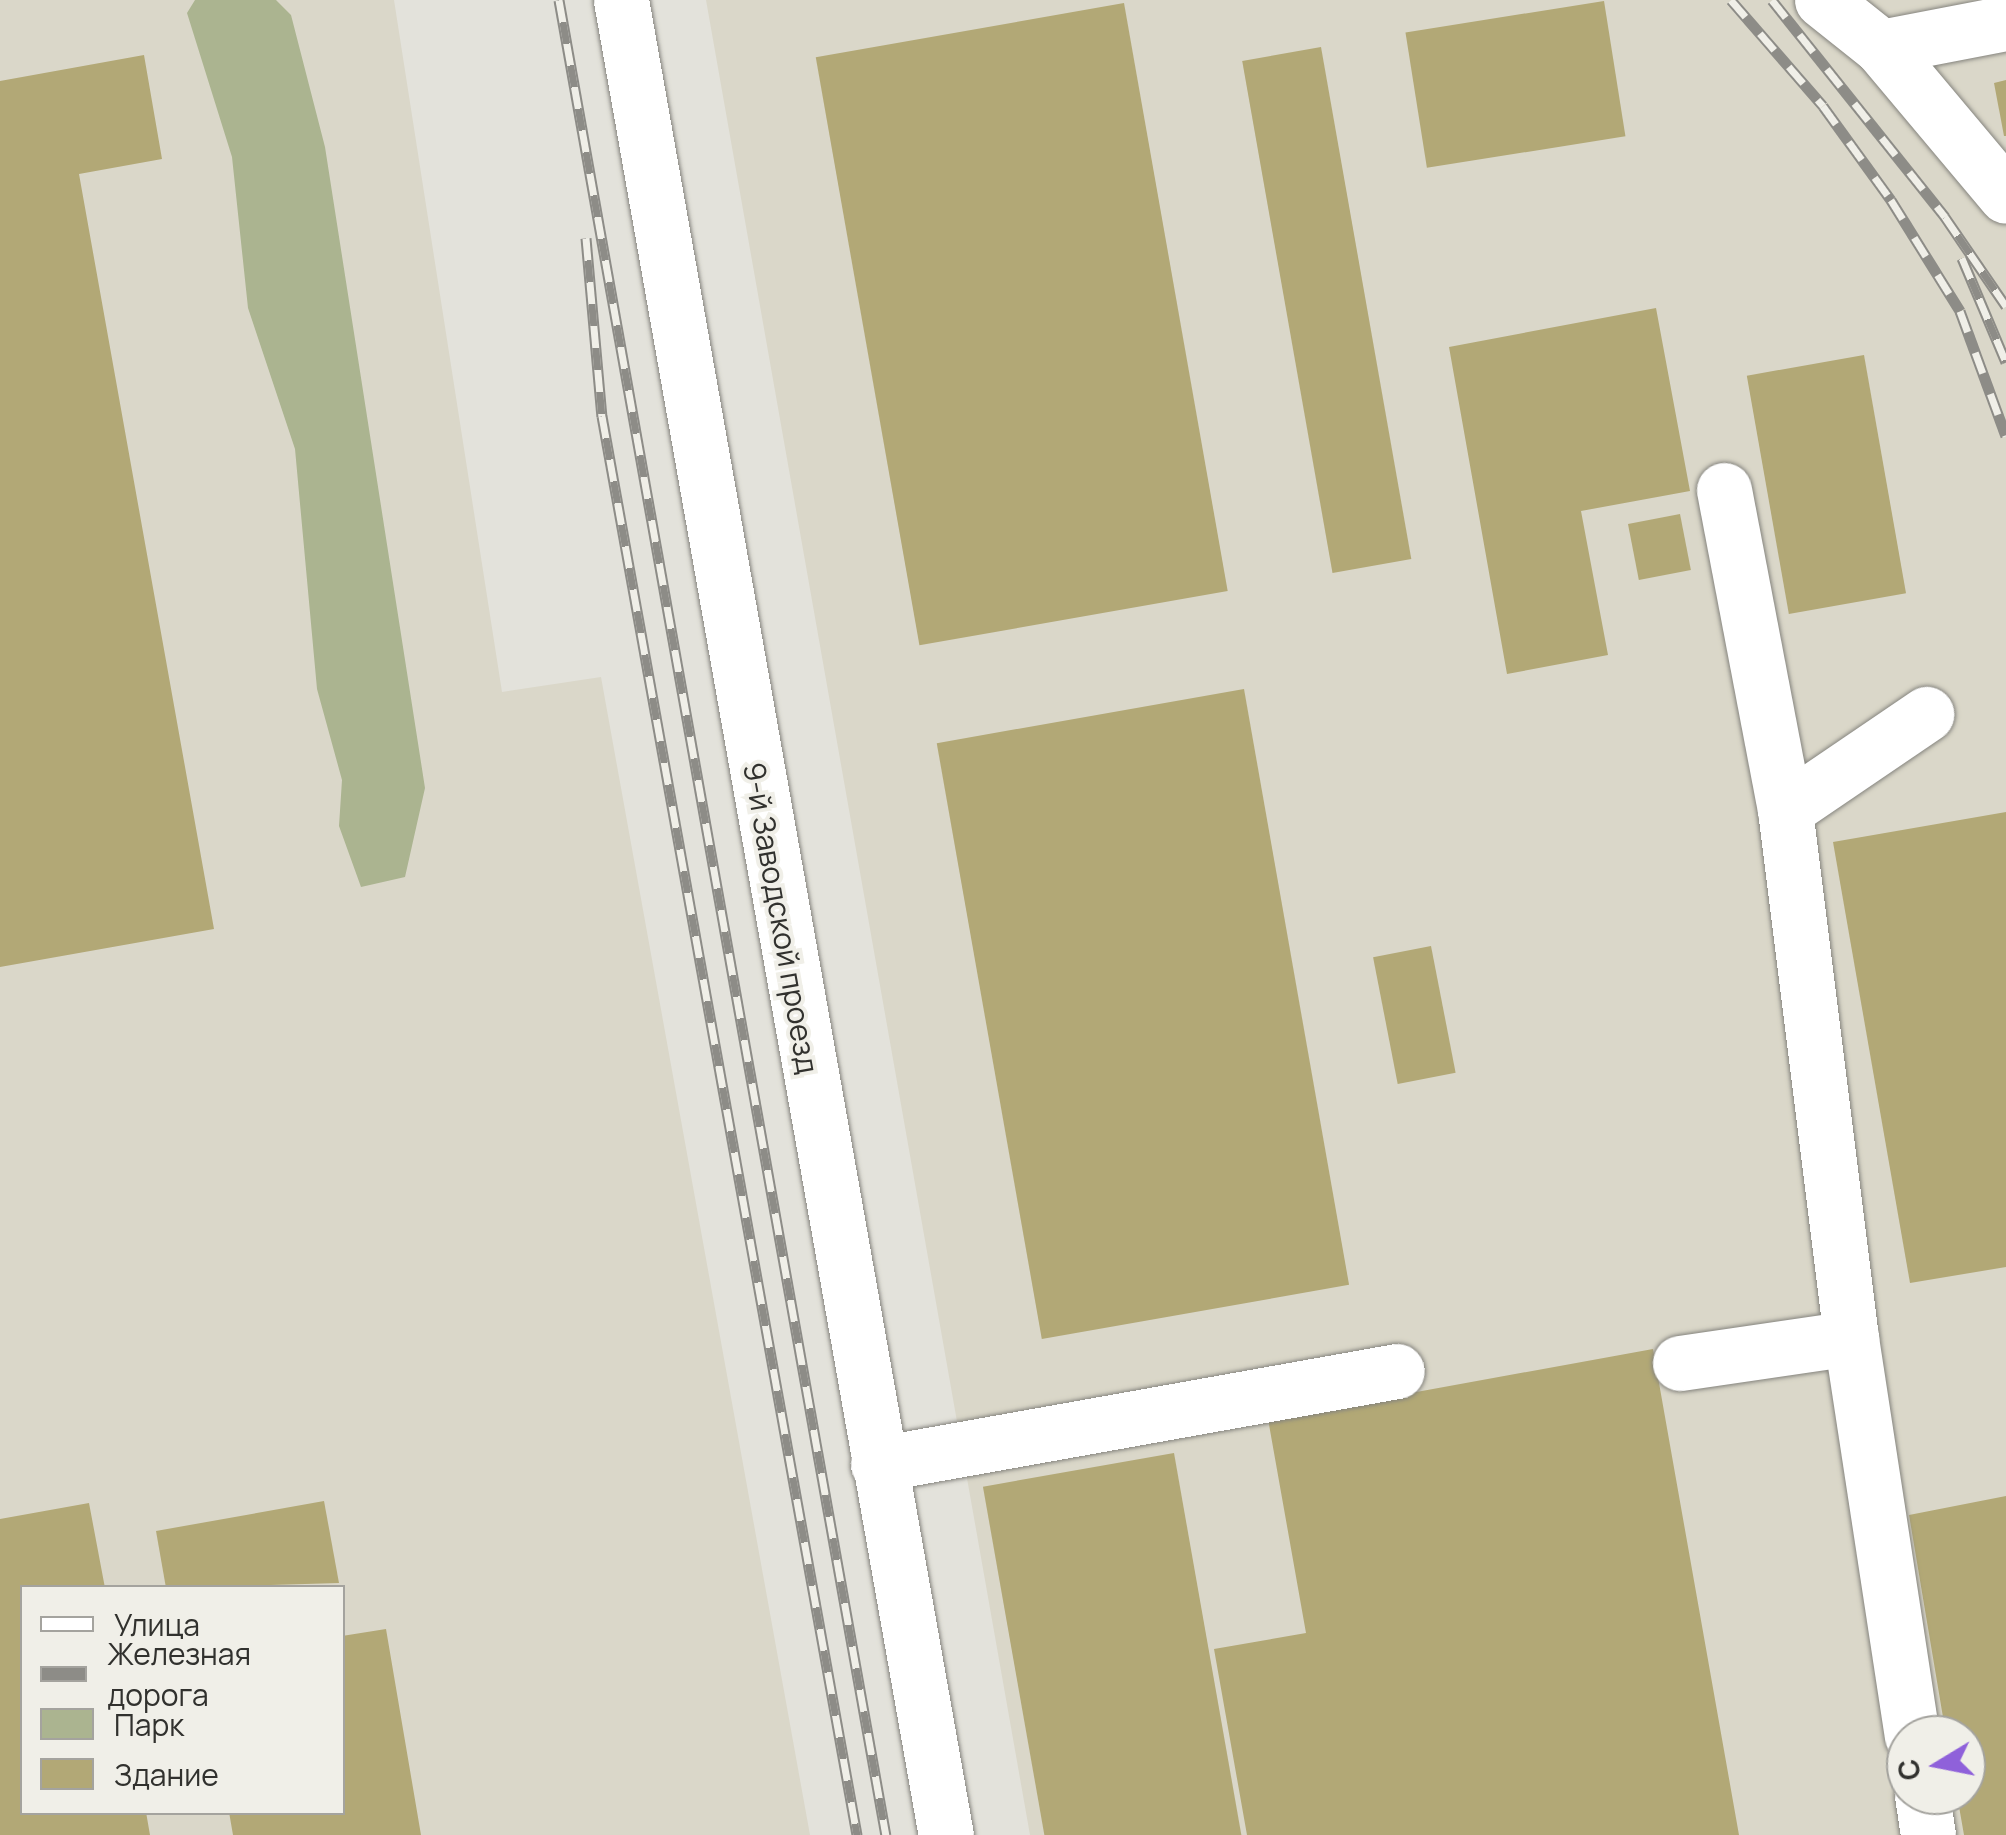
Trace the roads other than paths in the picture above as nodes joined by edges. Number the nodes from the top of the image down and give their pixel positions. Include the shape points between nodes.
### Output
1 (621, 0) edge
2 (1822, 0) edge
3 (2006, 23) edge
4 (1881, 47) junction
5 (2006, 196) edge
6 (1724, 490) dead end
7 (1926, 714) dead end
8 (1784, 810) junction
9 (1851, 1338) junction
10 (1680, 1362) dead end
11 (1397, 1371) dead end
12 (878, 1464) junction
13 (1909, 1715) edge
14 (946, 1835) edge

1 - 12 lane, 9-й Заводской проезд
2 - 4 lane
3 - 4 lane
4 - 5 lane
6 - 8 lane
7 - 8 lane
8 - 9 lane
9 - 10 lane
9 - 13 lane
11 - 12 lane
12 - 14 lane, 9-й Заводской проезд

